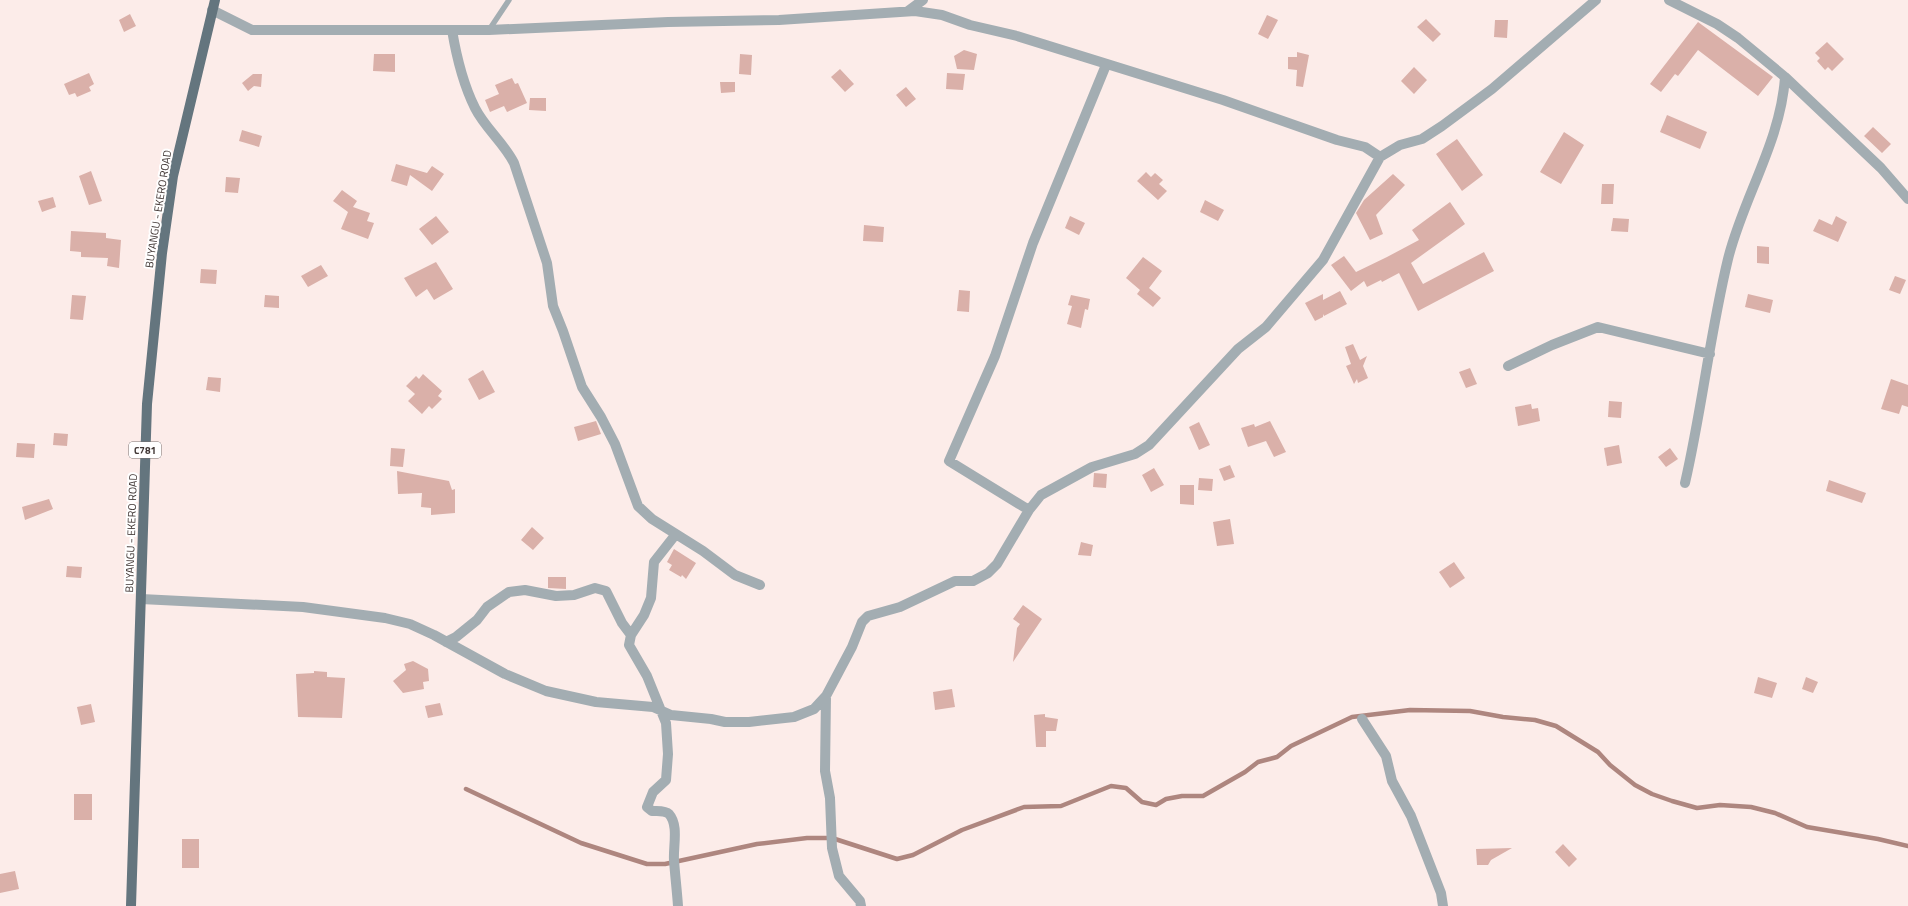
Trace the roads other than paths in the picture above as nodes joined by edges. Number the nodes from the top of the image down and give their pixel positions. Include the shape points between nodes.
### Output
1 (215, 0) edge
2 (509, 0) edge
3 (923, 0) edge
4 (1596, 0) edge
5 (1669, 0) edge
6 (212, 10) junction
7 (908, 11) junction
8 (452, 30) junction
9 (489, 30) junction
10 (1106, 65) junction
11 (1785, 77) junction
12 (1380, 157) junction
13 (1908, 199) edge
14 (1710, 354) junction
15 (1508, 366) dead end
16 (1686, 483) dead end
17 (1029, 510) junction
18 (676, 534) junction
19 (760, 585) dead end
20 (141, 599) junction
21 (631, 634) junction
22 (446, 642) junction
23 (826, 696) junction
24 (662, 711) junction
25 (1362, 719) dead end
26 (131, 906) edge
27 (678, 906) edge
28 (861, 906) edge
29 (1443, 906) edge

1 - 6 main road, BUYANGU - EKERO ROAD / C781
2 - 9 lane
3 - 7 street
4 - 12 street via 1492,89 1442,126 1422,139 1400,145
5 - 11 street via 1717,24
6 - 8 street via 252,30
6 - 20 main road, BUYANGU - EKERO ROAD / C781 via 173,176 162,253 147,404
7 - 9 street via 779,20
7 - 10 street via 942,15
8 - 9 street
8 - 18 street via 456,55 475,107 509,152 514,163 547,263 553,306 582,387 615,444 638,506 652,519
10 - 12 street via 1365,147
10 - 17 street via 1033,244 995,356 949,461
11 - 13 street via 1881,168
11 - 14 street via 1778,121 1728,259
12 - 17 street via 1323,260 1266,326 1238,349 1162,432 1135,454 1092,467 1056,486 1042,495
14 - 15 street via 1598,327
14 - 16 street
17 - 23 street via 997,564 988,573 973,581 955,581 900,607 868,616 858,630 852,647
18 - 19 street via 703,550 735,575
18 - 21 street via 654,562 651,598 644,615
20 - 22 street via 303,607 410,624
20 - 26 main road, BUYANGU - EKERO ROAD / C781
21 - 22 street via 622,623 606,592 594,588 574,595 556,596 525,590 508,592 487,607 477,620 456,637
21 - 24 street via 632,652 640,662
22 - 24 street via 499,671 546,691 596,702 653,707
23 - 24 street via 814,709 800,716 749,722 725,722 671,715
23 - 28 street via 825,772 830,798 832,848 839,876 860,901
24 - 27 street via 668,738 668,768 666,780 653,792 647,807 652,811 665,812 673,821 673,858
25 - 29 street via 1386,756 1392,781 1411,816 1441,893

